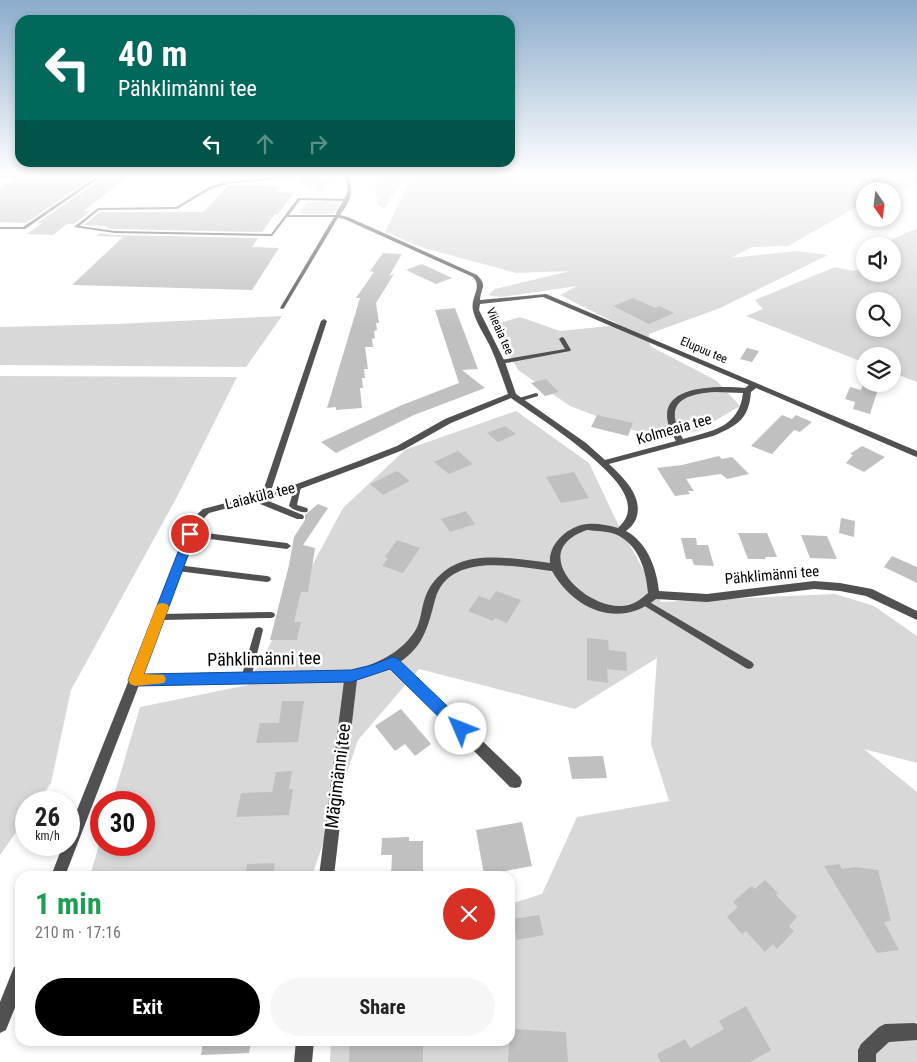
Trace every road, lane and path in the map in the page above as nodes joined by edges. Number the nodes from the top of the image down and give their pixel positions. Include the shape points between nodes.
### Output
1 (28, 226) edge
2 (79, 226) edge
3 (279, 226) edge
4 (331, 226) edge
5 (363, 226) edge
6 (0, 228) edge
7 (476, 302) junction
8 (282, 308) dead end
9 (324, 321) dead end
10 (562, 339) dead end
11 (501, 362) junction
12 (756, 384) junction
13 (748, 391) junction
14 (536, 396) dead end
15 (515, 397) junction
16 (680, 441) junction
17 (917, 454) edge
18 (604, 463) junction
19 (297, 487) junction
20 (266, 494) junction
21 (254, 498) junction
22 (620, 532) junction
23 (190, 534) junction
24 (287, 546) dead end
25 (177, 568) junction
26 (556, 568) junction
27 (267, 579) dead end
28 (654, 595) junction
29 (646, 603) junction
30 (271, 615) dead end
31 (159, 616) junction
32 (917, 616) edge
33 (260, 630) dead end
34 (392, 662) junction
35 (749, 665) dead end
36 (351, 676) junction
37 (246, 678) junction
38 (135, 680) junction
39 (515, 782) dead end
40 (60, 871) edge
41 (327, 871) edge
42 (15, 986) edge
43 (0, 1024) edge
44 (914, 1032) dead end
45 (305, 1046) edge
46 (303, 1062) edge
47 (866, 1062) edge

1 - 6 lane
2 - 3 lane via 76,228 115,232 272,235
4 - 8 lane
5 - 7 street, Viieaia tee via 475,276 481,286
7 - 11 street, Viieaia tee via 476,310
7 - 12 street, Elupuu tee via 544,295
9 - 20 lane
10 - 11 lane via 568,350
11 - 15 street, Viieaia tee
12 - 13 street
12 - 17 street, Elupuu tee
13 - 16 street, Kolmeaia tee via 746,406 735,422 710,434
13 - 16 street via 716,389 684,395 672,404 670,413 672,427
14 - 15 lane
15 - 18 street
15 - 19 street, Laiaküla tee via 448,421 400,448
16 - 18 street, Kolmeaia tee
18 - 22 street via 620,479 632,500 630,520
19 - 20 street, Laiaküla tee
19 - 21 lane via 293,506 302,514
20 - 21 street, Laiaküla tee
21 - 23 street, Laiaküla tee via 206,511 196,519
22 - 26 street via 588,527 576,530 566,536 556,552
22 - 28 street via 634,543 647,561
23 - 24 lane
23 - 25 street, Laiaküla tee
25 - 27 lane
25 - 31 street, Laiaküla tee
26 - 29 street via 573,590 596,606 623,611
26 - 34 street, Pähklimänni tee via 492,562 470,563 454,570 436,586 420,634
28 - 29 street
28 - 32 street, Pähklimänni tee via 707,598 814,585 840,586 868,592
29 - 35 lane
30 - 31 lane
31 - 38 street, Laiaküla tee
33 - 37 lane
34 - 36 street, Pähklimänni tee
34 - 39 street
36 - 37 street, Pähklimänni tee
36 - 41 street, Mägimänni tee
37 - 38 street, Pähklimänni tee
38 - 40 street, Laiaküla tee
42 - 43 street
44 - 47 street via 885,1033 867,1050
45 - 46 street

